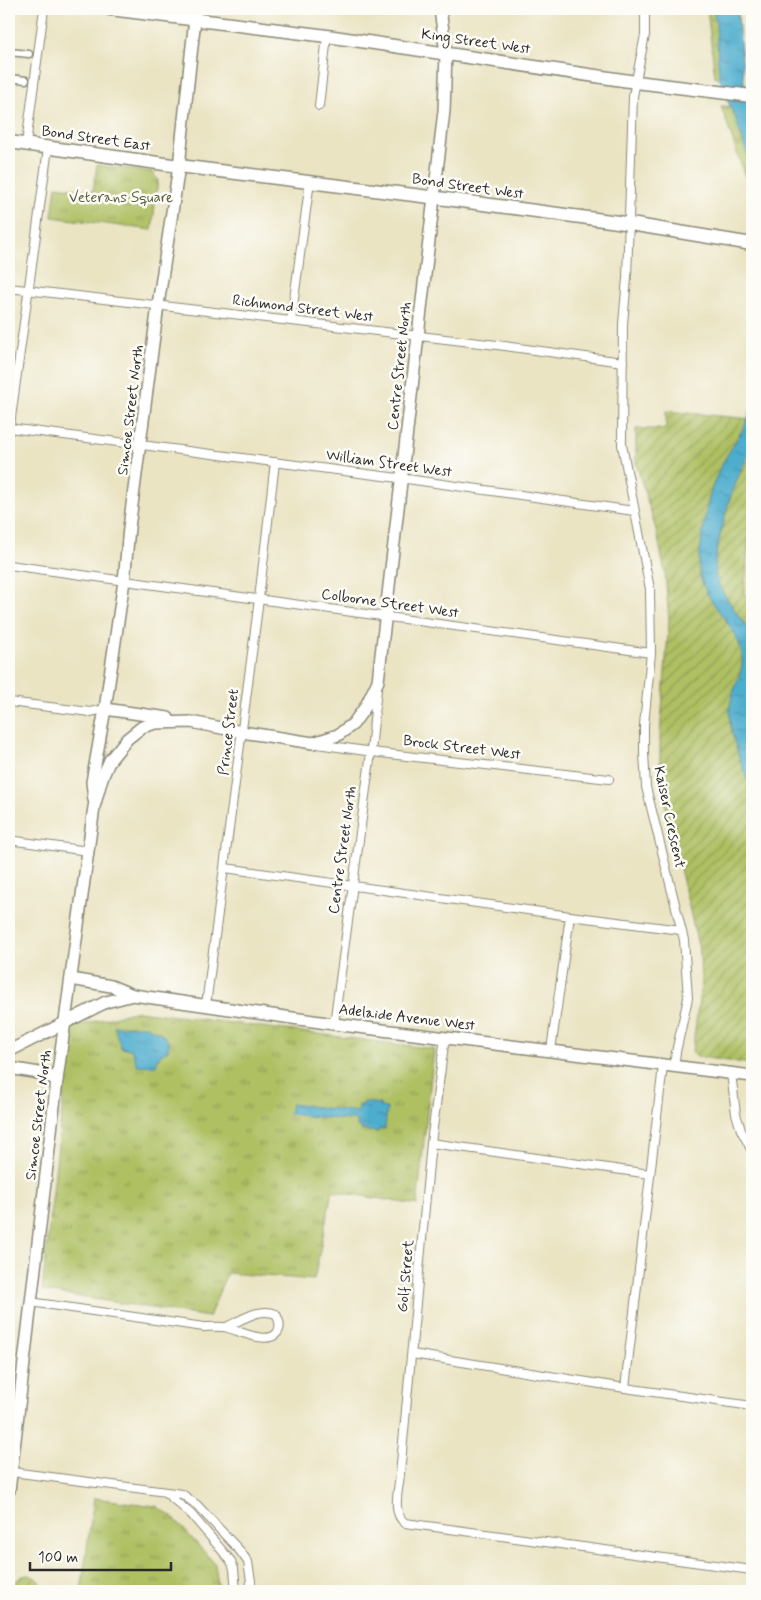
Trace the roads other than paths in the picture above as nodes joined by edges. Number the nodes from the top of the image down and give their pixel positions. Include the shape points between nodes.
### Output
1 (44, 9) edge
2 (110, 9) edge
3 (440, 9) edge
4 (645, 9) edge
5 (195, 14) edge
6 (327, 36) junction
7 (9, 52) edge
8 (446, 53) junction
9 (29, 54) dead end
10 (9, 78) edge
11 (26, 80) dead end
12 (636, 82) junction
13 (752, 96) edge
14 (319, 106) dead end
15 (9, 142) edge
16 (26, 144) junction
17 (48, 148) junction
18 (179, 166) junction
19 (310, 181) junction
20 (433, 197) junction
21 (629, 224) junction
22 (752, 244) edge
23 (9, 288) edge
24 (29, 291) junction
25 (158, 305) junction
26 (291, 321) junction
27 (417, 336) junction
28 (624, 362) junction
29 (9, 428) edge
30 (9, 432) edge
31 (141, 445) junction
32 (275, 462) junction
33 (402, 479) junction
34 (634, 511) junction
35 (9, 565) edge
36 (124, 581) junction
37 (259, 600) junction
38 (387, 616) junction
39 (651, 653) junction
40 (378, 681) junction
41 (9, 702) edge
42 (105, 709) junction
43 (191, 722) junction
44 (353, 724) joint
45 (242, 732) junction
46 (127, 739) joint
47 (313, 743) junction
48 (370, 752) junction
49 (609, 779) dead end
50 (94, 803) junction
51 (9, 840) edge
52 (88, 851) junction
53 (225, 868) junction
54 (351, 886) junction
55 (570, 916) junction
56 (681, 930) junction
57 (71, 979) junction
58 (134, 995) junction
59 (206, 1005) junction
60 (64, 1022) junction
61 (334, 1024) junction
62 (445, 1037) junction
63 (551, 1050) junction
64 (9, 1051) edge
65 (669, 1066) junction
66 (9, 1068) edge
67 (731, 1074) junction
68 (752, 1076) edge
69 (57, 1080) junction
70 (432, 1143) junction
71 (752, 1151) edge
72 (650, 1174) junction
73 (30, 1302) junction
74 (226, 1327) junction
75 (412, 1354) junction
76 (625, 1388) junction
77 (752, 1406) edge
78 (12, 1472) junction
79 (9, 1491) edge
80 (166, 1493) junction
81 (752, 1570) edge
82 (236, 1591) edge
83 (250, 1591) edge

1 - 16 street
2 - 5 main road, King Street West
3 - 8 main road, Centre Street North
4 - 12 street, Kaiser Crescent via 645,35
5 - 6 main road, King Street West
5 - 18 main road, Simcoe Street North
6 - 8 main road, King Street West
6 - 14 street
7 - 9 street
8 - 12 main road, King Street West
8 - 20 main road, Centre Street North via 444,111
10 - 11 street
12 - 13 main road, King Street West
12 - 21 street, Kaiser Crescent
15 - 16 main road, Bond Street East
16 - 17 main road, Bond Street East
17 - 18 main road, Bond Street East
17 - 24 street
18 - 19 main road, Bond Street West
18 - 25 main road, Simcoe Street North
19 - 20 main road, Bond Street West
19 - 26 street
20 - 21 main road, Bond Street West
20 - 27 main road, Centre Street North
21 - 22 main road, Bond Street West
21 - 28 street, Kaiser Crescent
23 - 24 street, Richmond Street West
24 - 25 street, Richmond Street West
24 - 29 street
25 - 26 street, Richmond Street West
25 - 31 main road, Simcoe Street North
26 - 27 street, Richmond Street West
27 - 28 street, Richmond Street West
27 - 33 main road, Centre Street North
28 - 34 street, Kaiser Crescent via 622,445
29 - 30 street
29 - 31 street, William Street West
31 - 32 street, William Street West
31 - 36 main road, Simcoe Street North
32 - 33 street, William Street West
32 - 37 street, Prince Street
33 - 34 street, William Street West
33 - 38 main road, Centre Street North
34 - 39 street, Kaiser Crescent via 650,589
35 - 36 street, Colborne Street West
36 - 37 street, Colborne Street West
36 - 42 main road, Simcoe Street North
37 - 38 street, Colborne Street West
37 - 45 street, Prince Street
38 - 39 street, Colborne Street West
38 - 40 main road, Centre Street North
39 - 56 street, Kaiser Crescent via 644,725 646,787
40 - 44 main road, Centre Street North
40 - 48 street, Centre Street North
41 - 42 street via 90,712
42 - 43 main road
42 - 50 main road, Simcoe Street North via 92,782
43 - 45 main road, Brock Street West
43 - 46 main road, Brock Street West via 156,723 142,727
44 - 47 main road, Brock Street West via 338,735
45 - 47 main road, Brock Street West
45 - 53 street, Prince Street
46 - 50 main road, Simcoe Street North via 110,760
47 - 48 street, Brock Street West
48 - 49 street, Brock Street West
48 - 54 street, Centre Street North
50 - 52 main road, Simcoe Street North
51 - 52 street
52 - 57 main road, Simcoe Street North
53 - 54 street
53 - 59 street, Prince Street
54 - 55 street
54 - 61 street, Centre Street North
55 - 56 street
55 - 63 street
56 - 65 street, Kaiser Crescent via 688,998 676,1052
57 - 58 main road via 111,986
57 - 60 main road, Simcoe Street North
58 - 59 main road, Adelaide Avenue West
58 - 60 main road, Adelaide Avenue West via 106,1002
59 - 61 main road, Adelaide Avenue West
60 - 64 main road, Adelaide Avenue West
60 - 69 main road, Simcoe Street North
61 - 62 main road, Adelaide Avenue West
62 - 63 main road, Adelaide Avenue West
62 - 70 street, Golf Street
63 - 65 main road, Adelaide Avenue West
65 - 67 main road, Adelaide Avenue West
65 - 72 street, Kaiser Crescent
66 - 69 main road via 45,1074
67 - 68 main road, Adelaide Avenue West
67 - 71 street via 736,1114
69 - 73 main road, Simcoe Street North
70 - 72 street
70 - 75 street, Golf Street
72 - 76 street, Kaiser Crescent
73 - 74 street via 204,1327
73 - 78 main road, Simcoe Street North
74 - 74 street via 262,1338 275,1335 280,1326 276,1314 268,1311 258,1312
75 - 76 street
75 - 81 street, Golf Street via 397,1512 405,1523
76 - 77 street
78 - 79 main road, Simcoe Street North
78 - 80 street
80 - 82 street via 202,1526 231,1561
80 - 83 street via 182,1494 197,1505 240,1551 248,1562

